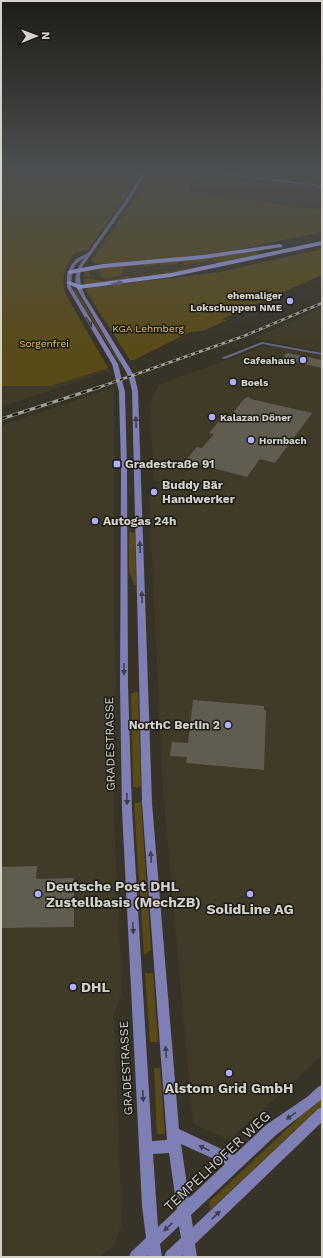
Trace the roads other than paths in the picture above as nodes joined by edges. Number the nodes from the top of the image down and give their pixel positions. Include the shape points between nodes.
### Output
1 (106, 231) edge
2 (322, 237) edge
3 (322, 243) edge
4 (90, 253) junction
5 (84, 261) junction
6 (103, 266) junction
7 (79, 269) junction
8 (70, 272) junction
9 (69, 282) junction
10 (79, 287) junction
11 (322, 354) edge
12 (223, 358) dead end
13 (322, 1091) edge
14 (322, 1113) edge
15 (173, 1133) junction
16 (174, 1146) junction
17 (146, 1148) junction
18 (236, 1163) junction
19 (184, 1212) junction
20 (153, 1242) junction
21 (187, 1242) junction
22 (136, 1257) edge
23 (155, 1257) edge
24 (171, 1257) edge
25 (190, 1257) edge

1 - 4 main road
2 - 6 highway via 215,256
10 -> 3 highway via 188,273
4 - 5 main road
4 - 8 main road via 75,262
5 - 6 highway via 89,265
5 - 7 main road
6 - 7 highway
7 - 8 highway
7 - 10 main road
8 - 9 main road, GRADESTRASSE
9 - 10 highway
9 -> 17 main road, GRADESTRASSE via 72,292 115,364 122,392 127,810
15 -> 10 main road via 147,796 135,391 126,365
11 - 12 street via 262,343
13 -> 18 main road, TEMPELHOFER WEG via 311,1102 271,1130
21 -> 14 main road
15 - 16 main road
18 -> 15 main road
16 - 17 main road
16 - 19 main road
17 - 20 main road, GRADESTRASSE
18 - 19 main road, TEMPELHOFER WEG
19 -> 20 main road, TEMPELHOFER WEG
19 - 21 main road
20 - 22 main road, TEMPELHOFER WEG
20 - 23 main road, GRADESTRASSE
21 - 24 main road
21 - 25 main road

